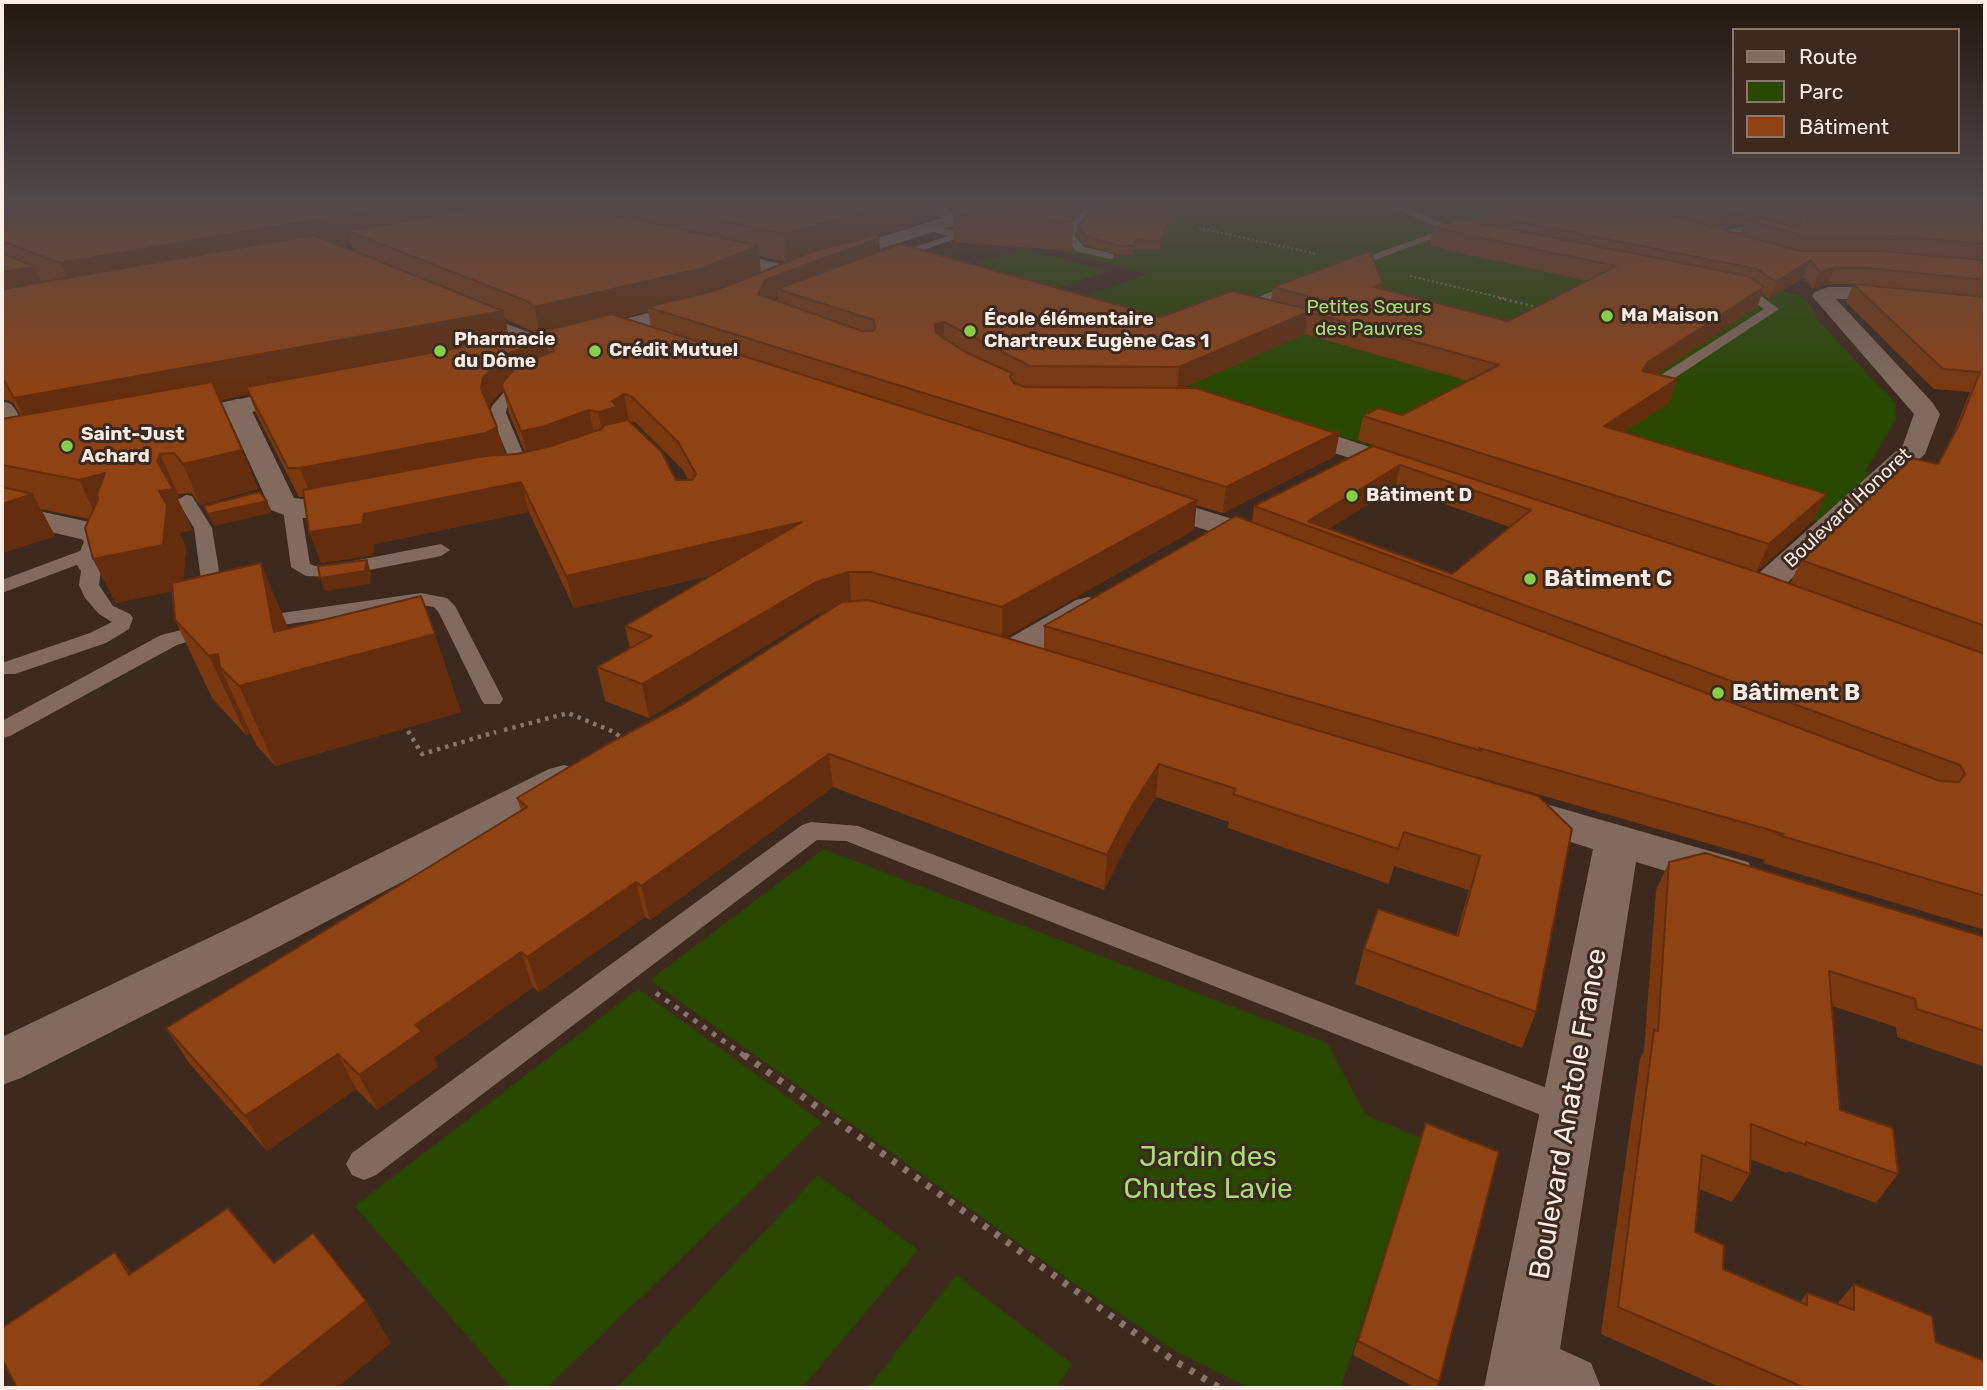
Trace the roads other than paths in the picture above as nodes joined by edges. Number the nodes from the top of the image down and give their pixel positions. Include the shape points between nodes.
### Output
1 (755, 264) edge
2 (808, 264) edge
3 (1354, 264) edge
4 (790, 272) junction
5 (1331, 272) edge
6 (1306, 282) edge
7 (761, 285) edge
8 (1719, 286) edge
9 (442, 304) edge
10 (712, 304) edge
11 (1985, 307) edge
12 (1266, 313) edge
13 (617, 328) junction
14 (555, 344) junction
15 (668, 344) edge
16 (498, 357) edge
17 (539, 378) edge
18 (330, 389) edge
19 (1647, 390) edge
20 (237, 407) junction
21 (2, 409) edge
22 (1268, 422) edge
23 (142, 426) edge
24 (24, 448) edge
25 (1366, 455) junction
26 (545, 467) edge
27 (1329, 474) edge
28 (479, 475) joint
29 (1441, 480) edge
30 (389, 493) edge
31 (1123, 493) edge
32 (278, 499) junction
33 (218, 508) edge
34 (2, 512) edge
35 (1191, 547) edge
36 (441, 550) dead end
37 (94, 557) junction
38 (2, 587) edge
39 (1110, 595) edge
40 (214, 602) edge
41 (1800, 602) edge
42 (8, 669) dead end
43 (1060, 671) edge
44 (492, 699) dead end
45 (2, 731) edge
46 (632, 746) edge
47 (1482, 800) edge
48 (1617, 840) junction
49 (1762, 883) edge
50 (2, 1062) edge
51 (1569, 1111) junction
52 (364, 1164) dead end
53 (1536, 1382) edge

1 - 4 street
2 - 4 street
3 - 5 lane
4 - 7 street
6 - 12 lane via 1242,306
8 - 19 lane via 1746,292 1773,309
9 - 14 street via 526,339
10 - 13 street
11 - 41 street, Boulevard Honoret via 1860,293 1822,296 1927,414 1915,448 1750,583
13 - 14 street
13 - 15 street
14 - 16 street
17 - 28 lane via 518,385 498,413 517,458
18 - 20 street
20 - 23 street
20 - 32 street
21 - 24 street
22 - 25 street
25 - 27 street
25 - 29 street
26 - 28 street
30 - 32 street via 311,509
31 - 35 street via 1244,525
32 - 36 lane via 301,567 313,572
33 - 40 lane via 191,507 203,528
34 - 37 street via 92,532 100,540
37 - 38 lane
37 - 42 lane via 89,585 106,610 123,618 122,625
39 - 43 street via 989,650
44 - 45 lane via 448,610 440,602 421,599 169,640
46 - 50 street
47 - 48 street
48 - 49 street
48 - 51 street, Boulevard Anatole France
51 - 52 lane via 849,832 811,831
51 - 53 street, Boulevard Anatole France

